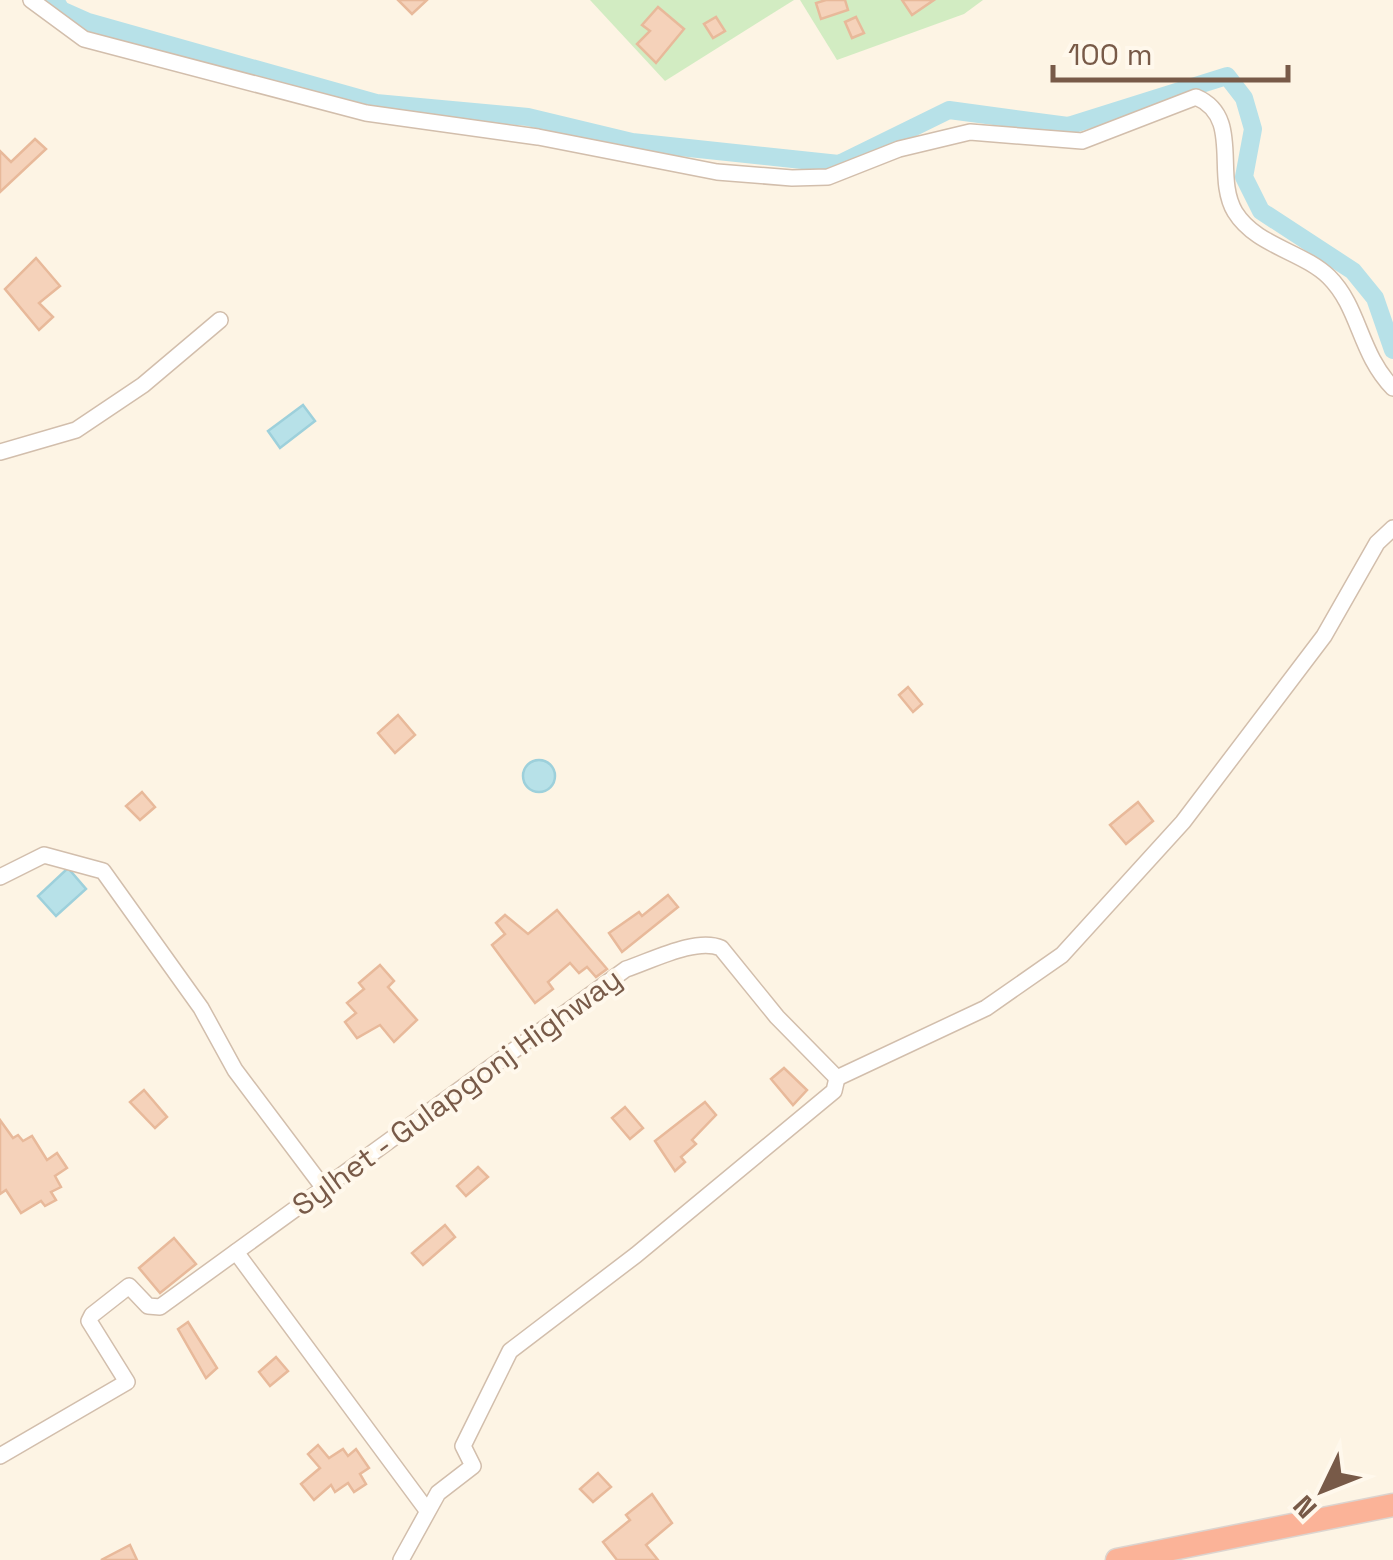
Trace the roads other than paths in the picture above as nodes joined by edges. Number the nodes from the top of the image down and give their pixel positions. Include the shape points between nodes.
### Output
1 (32, 0) edge
2 (220, 320) dead end
3 (1393, 388) edge
4 (0, 452) edge
5 (1393, 528) edge
6 (0, 877) edge
7 (837, 1078) junction
8 (323, 1187) junction
9 (236, 1252) junction
10 (0, 1456) edge
11 (1393, 1506) edge
12 (426, 1509) junction
13 (401, 1560) edge
14 (1117, 1560) edge

1 - 3 street via 84,39 366,113 717,172 828,177 970,132 1082,141 1196,97 1210,103 1222,124 1225,185 1236,214 1264,240 1326,274 1345,295 1373,367
2 - 4 street via 76,430
5 - 7 street via 1377,543 1324,636 1183,822 1062,955 986,1008
6 - 8 street via 44,855 103,872 200,1008 235,1070
7 - 8 street, Sylhet - Gulapgonj Highway via 721,948 684,950 618,973
7 - 12 street via 834,1091 510,1351 463,1446 472,1466
8 - 9 street, Sylhet - Gulapgonj Highway
9 - 10 street, Sylhet - Gulapgonj Highway via 160,1307 148,1306 130,1286 92,1315 89,1321 127,1382
9 - 12 street
11 - 14 highway
12 - 13 street

